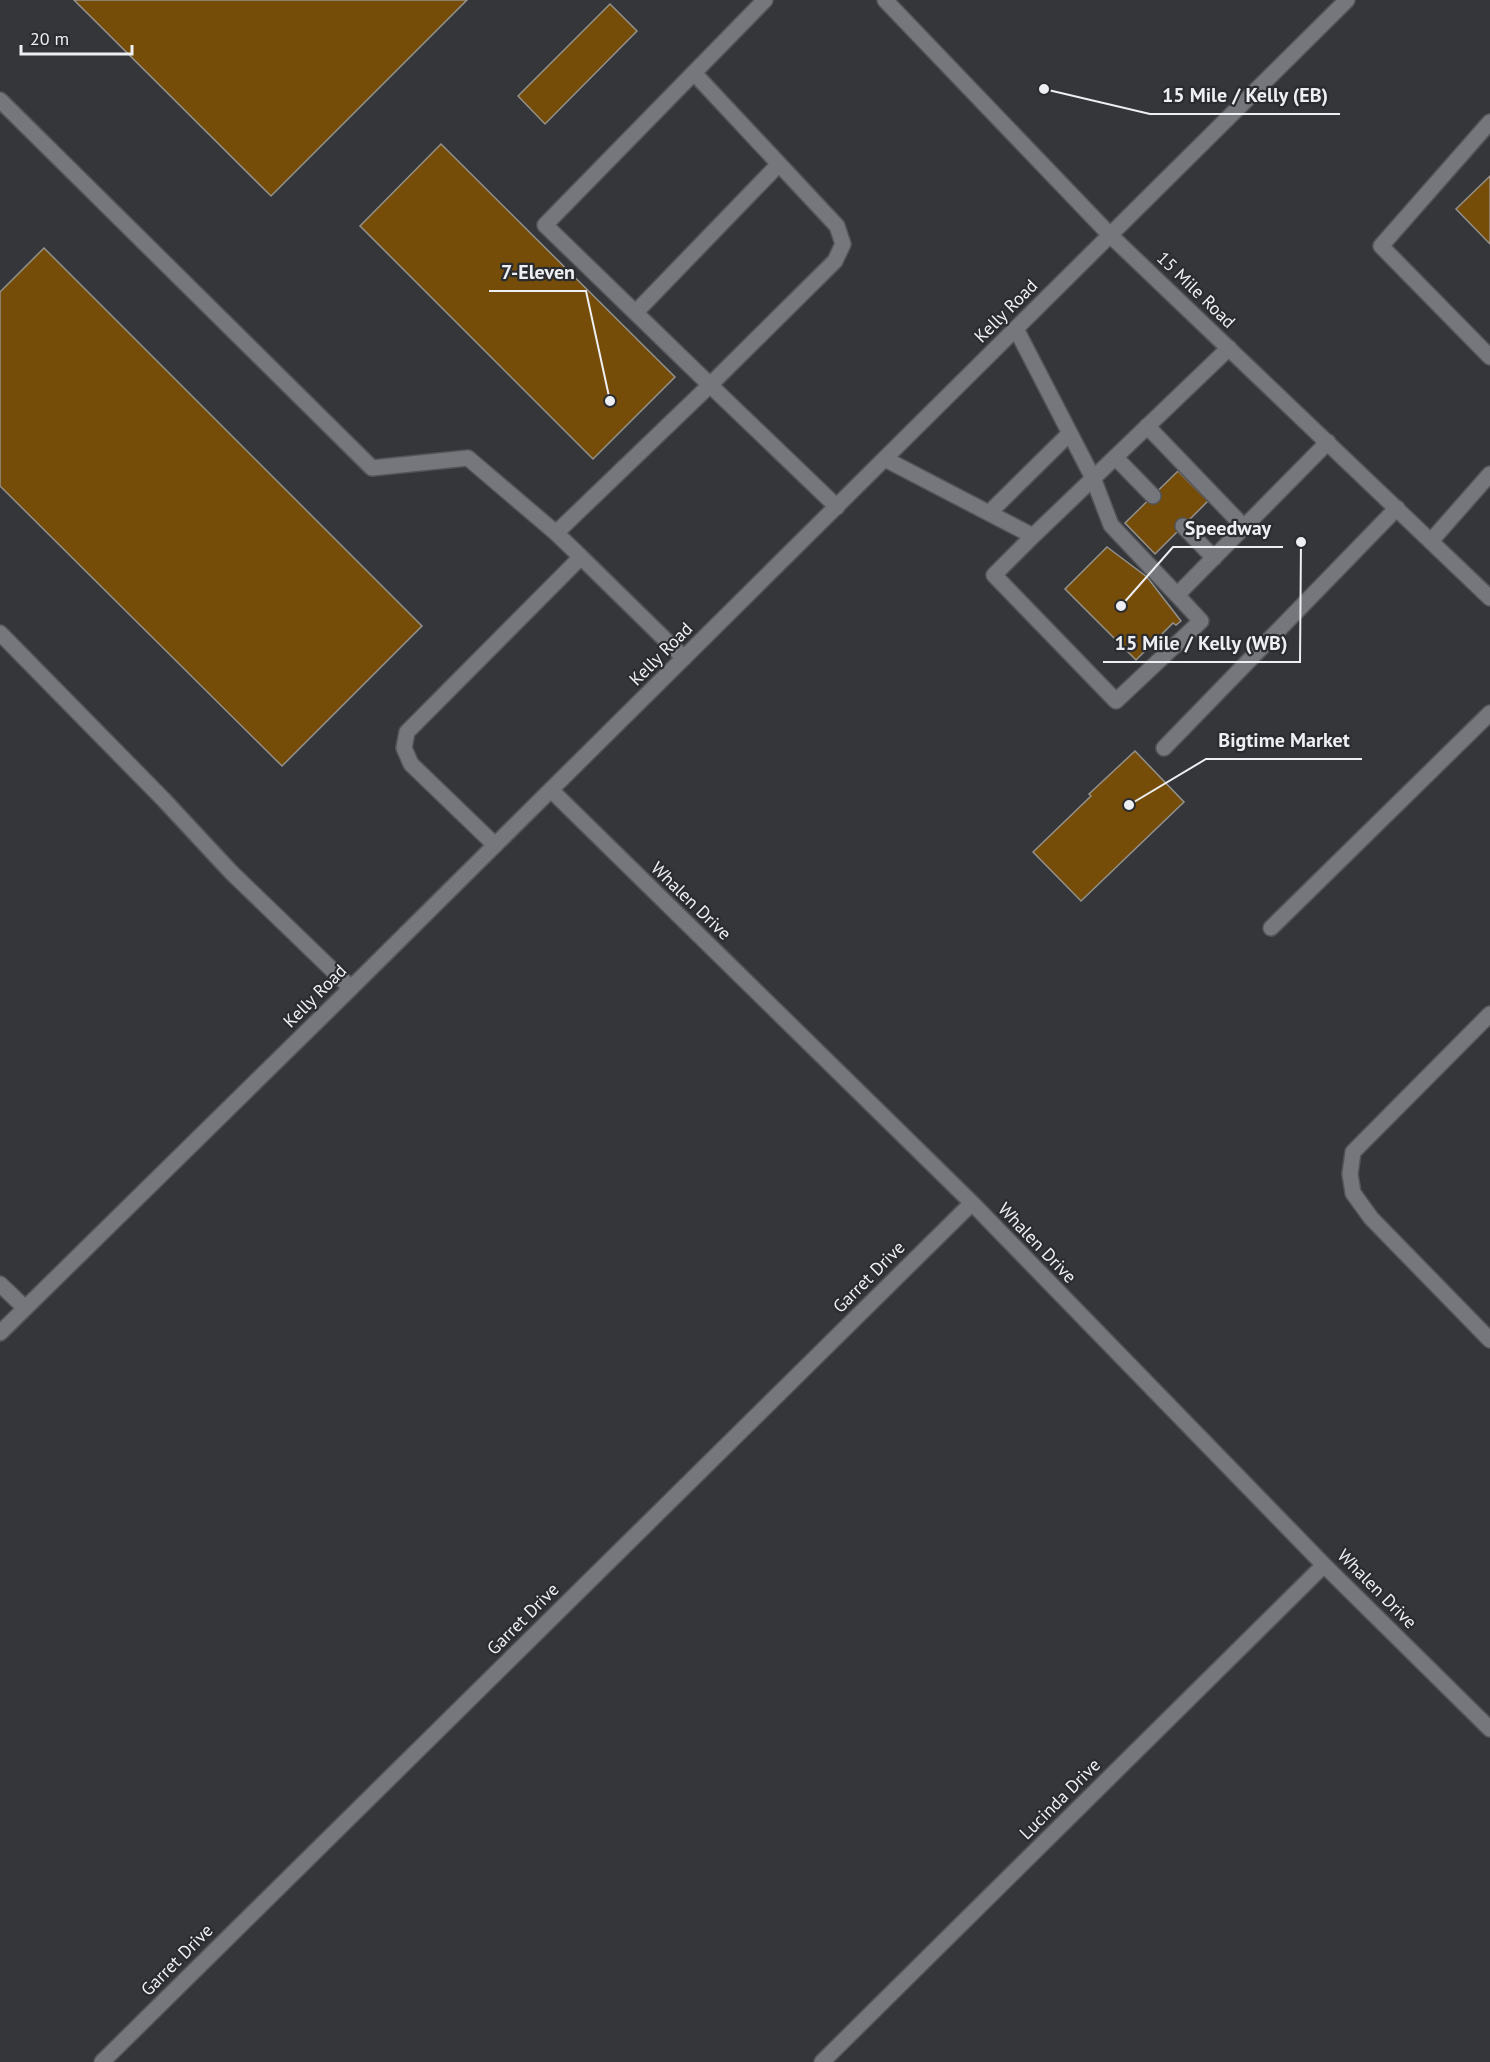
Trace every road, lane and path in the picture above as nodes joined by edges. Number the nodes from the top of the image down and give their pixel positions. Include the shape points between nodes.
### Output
1 (765, 0) edge
2 (885, 0) edge
3 (1347, 0) edge
4 (694, 73) junction
5 (0, 100) edge
6 (1490, 122) edge
7 (779, 165) junction
8 (1110, 235) junction
9 (636, 312) junction
10 (1016, 329) junction
11 (1229, 348) junction
12 (1490, 357) edge
13 (710, 385) junction
14 (1147, 426) junction
15 (1070, 433) junction
16 (1328, 442) junction
17 (1115, 457) junction
18 (885, 459) junction
19 (1490, 474) edge
20 (1093, 478) junction
21 (1153, 496) dead end
22 (837, 507) junction
23 (1397, 508) junction
24 (990, 512) junction
25 (1183, 526) dead end
26 (1244, 527) junction
27 (556, 533) junction
28 (1033, 536) junction
29 (1431, 541) junction
30 (581, 557) junction
31 (1214, 558) junction
32 (1177, 595) junction
33 (1490, 598) edge
34 (0, 633) edge
35 (684, 658) junction
36 (1490, 712) edge
37 (1164, 748) dead end
38 (551, 790) junction
39 (495, 845) junction
40 (1271, 928) dead end
41 (351, 988) junction
42 (1490, 1014) edge
43 (972, 1203) junction
44 (0, 1284) edge
45 (25, 1308) junction
46 (0, 1333) edge
47 (1490, 1340) edge
48 (1324, 1565) junction
49 (1490, 1729) edge
50 (102, 2062) edge
51 (822, 2062) edge

1 - 4 street
2 - 8 street, 15 Mile Road
3 - 8 street, Kelly Road
4 - 7 street
4 - 9 street via 544,225
5 - 27 street via 372,468 468,458
6 - 12 street via 1381,246
7 - 9 street
7 - 13 street via 837,226 843,244 835,261
8 - 10 street, Kelly Road
8 - 11 street, 15 Mile Road
9 - 13 street
10 - 15 street
10 - 18 street, Kelly Road
11 - 14 street
11 - 16 street, 15 Mile Road
13 - 22 street
13 - 27 street
14 - 17 street
14 - 26 street
15 - 20 street
15 - 24 street
16 - 23 street, 15 Mile Road
16 - 26 street
17 - 20 street
17 - 21 street
18 - 22 street, Kelly Road
18 - 24 street
19 - 29 street
20 - 28 street
20 - 32 street via 1111,525
22 - 35 street, Kelly Road
23 - 29 street, 15 Mile Road
23 - 37 street
24 - 28 street
25 - 31 street
26 - 31 street
27 - 30 street
28 - 32 street via 994,575 1116,701 1201,621
29 - 33 street, 15 Mile Road
30 - 35 street
30 - 39 street via 407,732 404,748 411,764
31 - 32 street
34 - 41 street via 231,872
35 - 38 street, Kelly Road
36 - 40 street
38 - 39 street, Kelly Road
38 - 43 street, Whalen Drive
39 - 41 street, Kelly Road
41 - 45 street, Kelly Road
42 - 47 street via 1353,1152 1350,1174 1353,1193 1371,1218
43 - 48 street, Whalen Drive
43 - 50 street, Garret Drive
44 - 45 street
45 - 46 street, Kelly Road
48 - 49 street, Whalen Drive
48 - 51 street, Lucinda Drive

